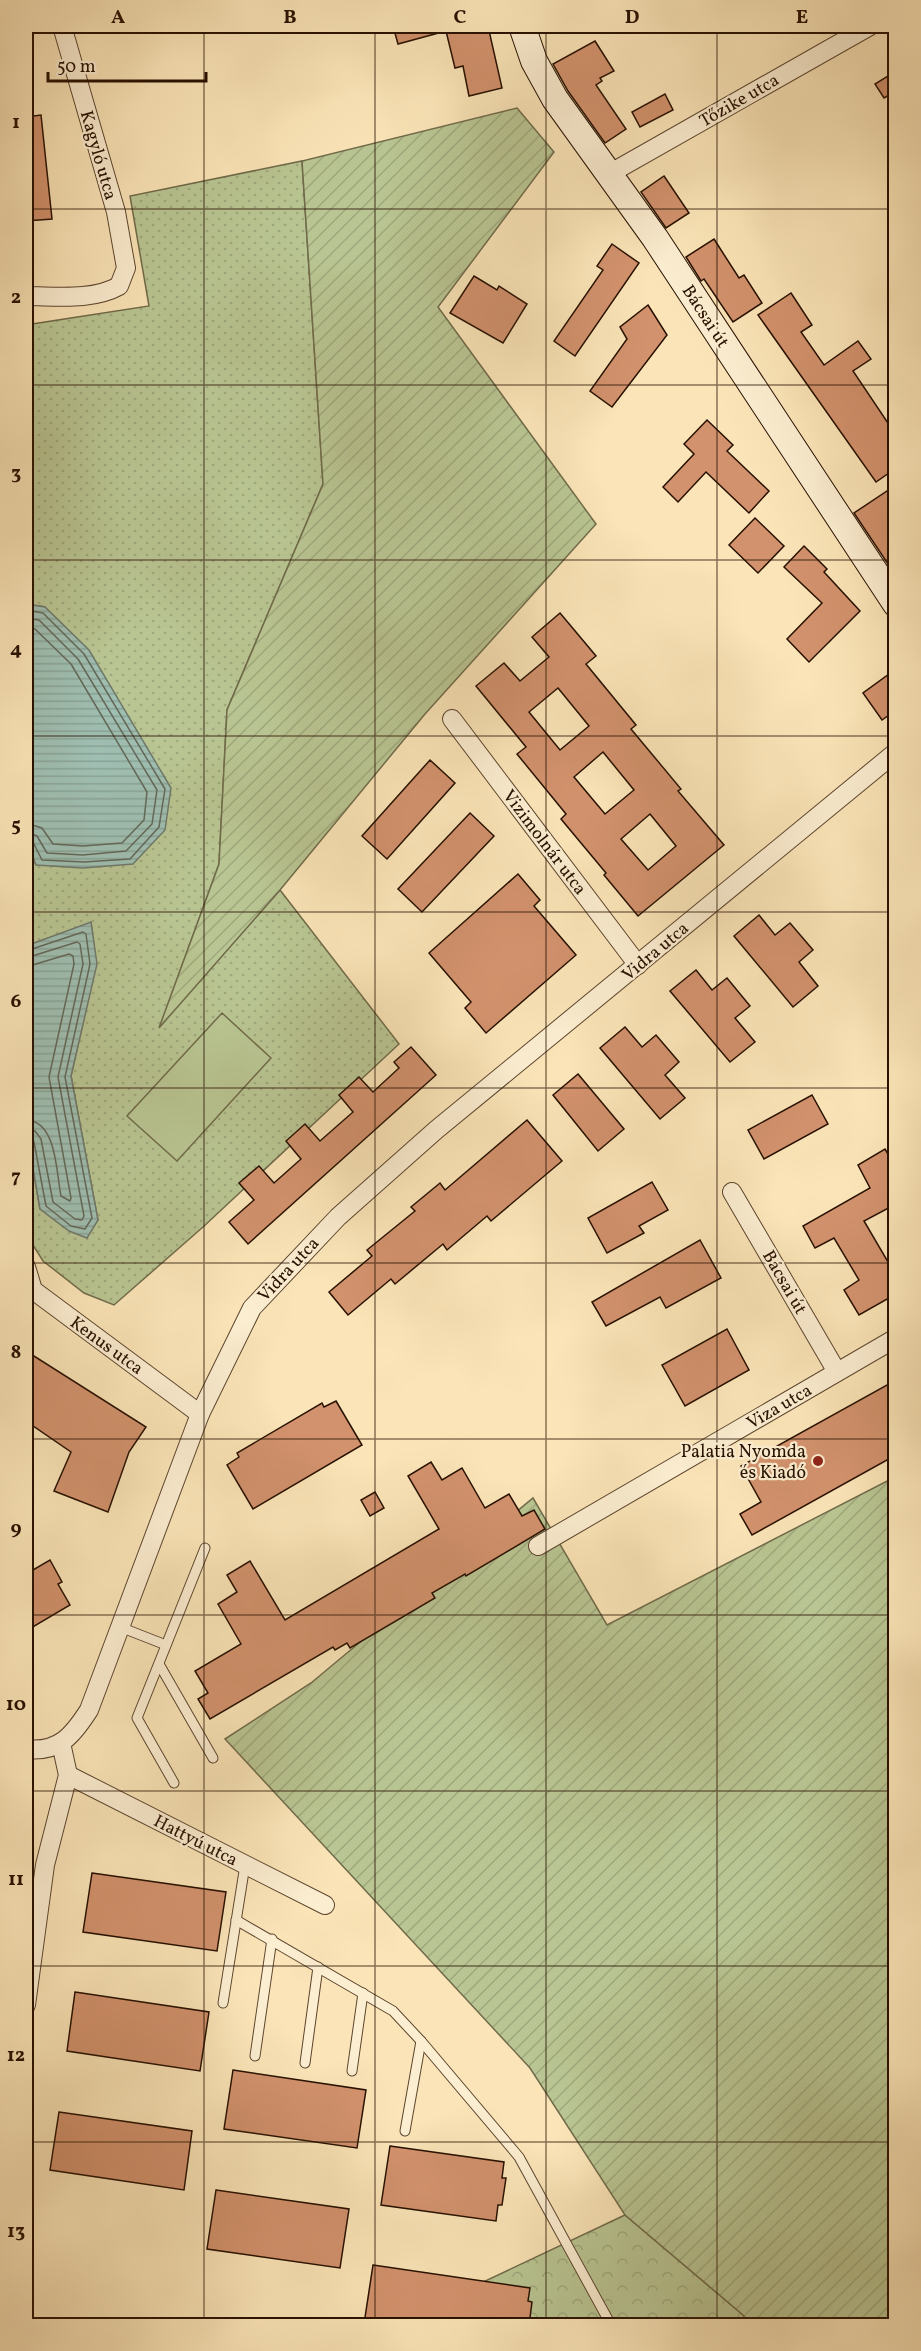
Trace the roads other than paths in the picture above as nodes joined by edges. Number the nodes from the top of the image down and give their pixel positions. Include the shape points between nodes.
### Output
1 (62, 26) edge
2 (522, 26) edge
3 (870, 26) edge
4 (609, 174) junction
5 (26, 296) edge
6 (896, 604) edge
7 (452, 719) dead end
8 (896, 752) edge
9 (638, 965) junction
10 (732, 1192) dead end
11 (26, 1267) edge
12 (896, 1338) edge
13 (837, 1372) junction
14 (200, 1414) junction
15 (538, 1546) dead end
16 (205, 1548) dead end
17 (120, 1627) junction
18 (166, 1645) junction
19 (159, 1664) junction
20 (61, 1743) junction
21 (26, 1749) edge
22 (213, 1758) dead end
23 (68, 1774) junction
24 (174, 1783) dead end
25 (245, 1865) junction
26 (325, 1905) dead end
27 (236, 1920) junction
28 (272, 1939) junction
29 (318, 1967) junction
30 (363, 1993) junction
31 (224, 2003) dead end
32 (26, 2005) edge
33 (421, 2041) junction
34 (255, 2056) dead end
35 (305, 2062) dead end
36 (352, 2071) dead end
37 (405, 2131) dead end
38 (611, 2325) edge

1 - 5 street, Kagyló utca via 116,212 126,268 119,286 106,293
2 - 4 main road, Bácsai út via 534,61 555,99
3 - 4 street, Tőzike utca
4 - 6 main road, Bácsai út
7 - 9 street, Vizimolnár utca
8 - 9 street, Vidra utca
9 - 14 street, Vidra utca via 436,1130 338,1217 252,1308
10 - 13 street, Bácsai út
11 - 14 street, Kenus utca via 33,1290
12 - 13 street, Viza utca
13 - 15 street, Viza utca
14 - 17 street, Vidra utca
16 - 18 lane
17 - 18 lane
17 - 20 street, Vidra utca via 89,1710 74,1733
18 - 19 lane
19 - 22 lane
19 - 24 lane via 137,1718
20 - 21 street via 39,1751
20 - 23 street
23 - 25 street, Hattyú utca
23 - 32 street via 45,1865
25 - 26 street, Hattyú utca
25 - 27 lane
27 - 28 lane
27 - 31 lane
28 - 29 lane
28 - 34 lane
29 - 30 lane
29 - 35 lane
30 - 33 lane via 393,2011
30 - 36 lane
33 - 37 lane
33 - 38 lane via 519,2157

